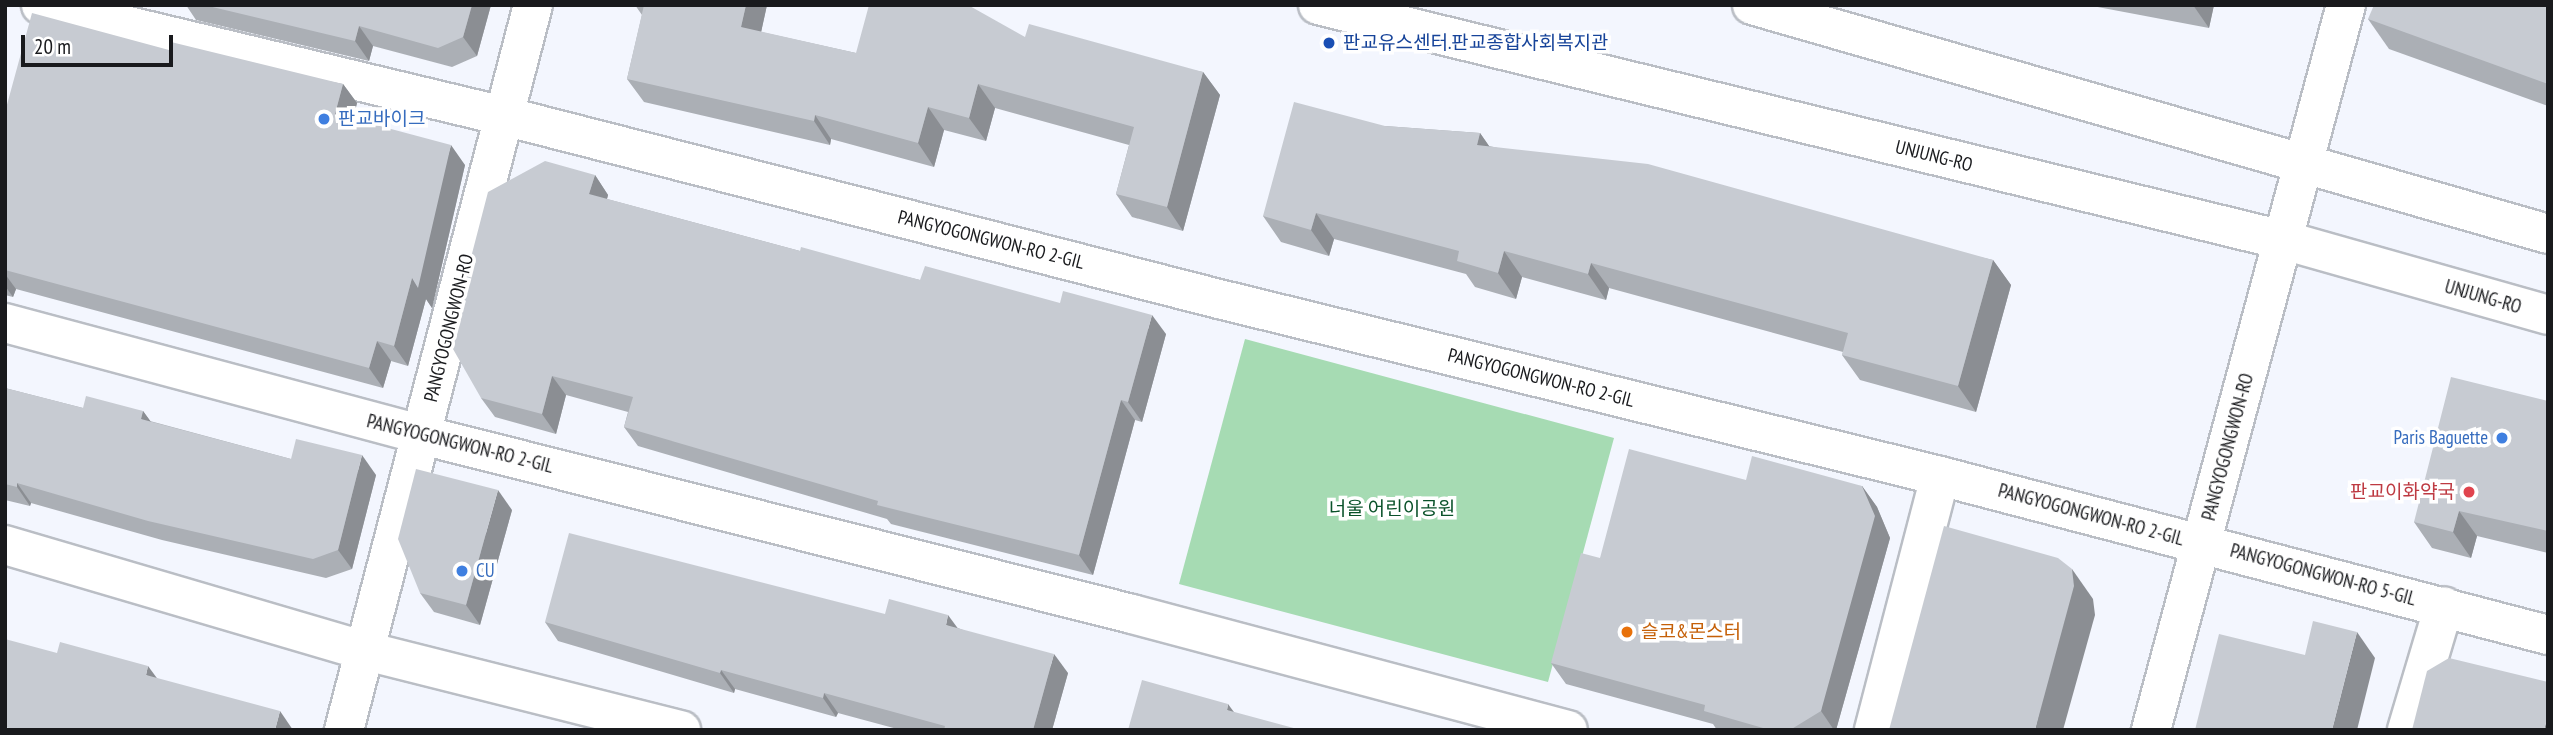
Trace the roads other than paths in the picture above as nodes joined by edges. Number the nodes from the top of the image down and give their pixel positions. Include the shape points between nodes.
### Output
1 (41, 5) edge
2 (533, 5) edge
3 (1318, 5) edge
4 (1752, 5) edge
5 (2346, 5) edge
6 (504, 116) junction
7 (2304, 164) junction
8 (2548, 234) edge
9 (2283, 240) junction
10 (2548, 315) edge
11 (5, 323) edge
12 (422, 435) junction
13 (1940, 476) junction
14 (2202, 544) junction
15 (5, 545) edge
16 (2444, 606) junction
17 (2548, 635) edge
18 (366, 651) junction
19 (344, 730) edge
20 (681, 730) edge
21 (1567, 730) edge
22 (1874, 730) edge
23 (2151, 730) edge
24 (2407, 730) edge

1 - 6 street, PANGYOGONGWON-RO 2-GIL
2 - 6 street, PANGYOGONGWON-RO
3 - 9 street, UNJUNG-RO
4 - 7 street
5 - 7 street, PANGYOGONGWON-RO
6 - 12 street, PANGYOGONGWON-RO
6 - 13 street, PANGYOGONGWON-RO 2-GIL
7 - 8 street
7 - 9 street, PANGYOGONGWON-RO
9 - 10 street, UNJUNG-RO
9 - 14 street, PANGYOGONGWON-RO
11 - 12 street, PANGYOGONGWON-RO 2-GIL
12 - 18 street, PANGYOGONGWON-RO
12 - 21 street, PANGYOGONGWON-RO 2-GIL via 1132,614
13 - 14 street, PANGYOGONGWON-RO 2-GIL
13 - 22 street
14 - 16 street, PANGYOGONGWON-RO 5-GIL
14 - 23 street, PANGYOGONGWON-RO
15 - 18 street
16 - 17 street, PANGYOGONGWON-RO 5-GIL
16 - 24 street, PANGYOGONGWON-RO 5-GIL
18 - 19 street, PANGYOGONGWON-RO
18 - 20 street

